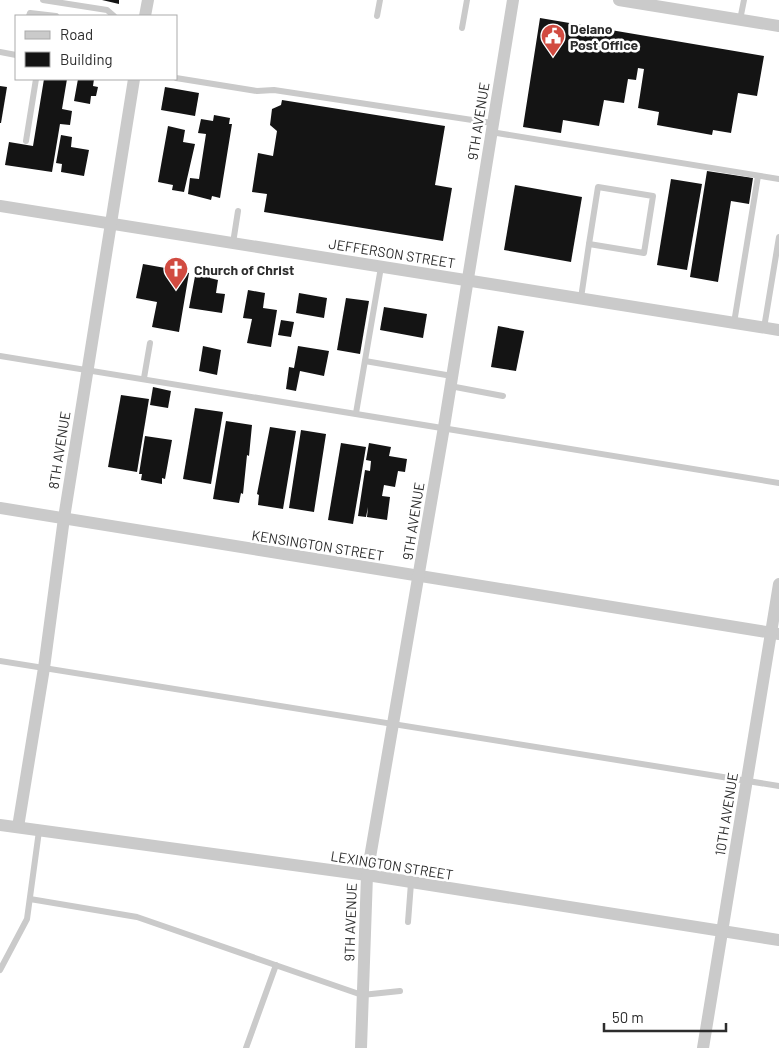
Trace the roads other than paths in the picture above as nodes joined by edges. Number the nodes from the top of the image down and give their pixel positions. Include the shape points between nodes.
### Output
1 (43, 0) edge
2 (148, 0) edge
3 (380, 0) edge
4 (467, 0) edge
5 (512, 0) edge
6 (619, 0) edge
7 (744, 0) edge
8 (29, 15) edge
9 (47, 15) edge
10 (113, 15) edge
11 (145, 15) edge
12 (377, 16) dead end
13 (740, 20) junction
14 (779, 26) edge
15 (462, 28) dead end
16 (0, 52) edge
17 (15, 55) edge
18 (178, 78) edge
19 (36, 80) edge
20 (134, 80) edge
21 (492, 127) junction
22 (26, 141) dead end
23 (758, 176) junction
24 (779, 180) edge
25 (0, 206) edge
26 (238, 211) dead end
27 (112, 224) junction
28 (779, 237) edge
29 (232, 243) junction
30 (589, 244) junction
31 (381, 267) junction
32 (467, 280) junction
33 (581, 298) junction
34 (734, 323) junction
35 (764, 328) junction
36 (779, 330) edge
37 (150, 343) dead end
38 (0, 356) edge
39 (365, 361) junction
40 (88, 370) junction
41 (144, 378) junction
42 (451, 381) junction
43 (503, 396) dead end
44 (356, 413) junction
45 (444, 427) junction
46 (779, 483) edge
47 (0, 508) edge
48 (64, 518) junction
49 (419, 576) junction
50 (779, 584) edge
51 (775, 634) edge
52 (0, 661) edge
53 (44, 668) junction
54 (392, 723) junction
55 (747, 781) junction
56 (779, 786) edge
57 (0, 824) edge
58 (18, 828) junction
59 (39, 831) junction
60 (368, 875) junction
61 (412, 883) junction
62 (30, 899) junction
63 (408, 922) dead end
64 (723, 931) junction
65 (779, 940) edge
66 (276, 965) junction
67 (0, 970) edge
68 (400, 991) dead end
69 (362, 995) junction
70 (246, 1048) edge
71 (361, 1048) edge
72 (703, 1048) edge

1 - 10 lane via 107,10
2 - 11 street
3 - 12 lane
4 - 15 lane
5 - 21 street, 9TH AVENUE
6 - 13 street
7 - 13 lane
8 - 9 lane
13 - 14 street
16 - 17 lane
18 - 21 lane via 257,91 274,90
19 - 22 lane
20 - 27 street, 8TH AVENUE
21 - 23 lane
21 - 32 street, 9TH AVENUE
23 - 24 lane
23 - 34 lane
25 - 27 street, JEFFERSON STREET
26 - 29 lane
27 - 29 street, JEFFERSON STREET
27 - 40 street, 8TH AVENUE
28 - 35 lane
29 - 31 street, JEFFERSON STREET
30 - 30 lane via 598,188 653,196 644,252
30 - 33 lane
31 - 32 street, JEFFERSON STREET
31 - 39 lane
32 - 33 street, JEFFERSON STREET
32 - 42 street, 9TH AVENUE
33 - 34 street, JEFFERSON STREET
34 - 35 street, JEFFERSON STREET
35 - 36 street, JEFFERSON STREET
37 - 41 lane
38 - 40 lane
39 - 42 lane
39 - 44 lane
40 - 41 lane
40 - 48 street, 8TH AVENUE
41 - 44 lane
42 - 43 lane
42 - 45 street, 9TH AVENUE
44 - 45 lane
45 - 46 lane
45 - 49 street, 9TH AVENUE
47 - 48 street, KENSINGTON STREET
48 - 49 street, KENSINGTON STREET
48 - 53 street, 8TH AVENUE
49 - 51 street, KENSINGTON STREET
49 - 54 street, 9TH AVENUE
50 - 51 street, 10TH AVENUE
51 - 55 street, 10TH AVENUE
52 - 53 lane
53 - 54 lane
53 - 58 street, 8TH AVENUE
54 - 55 lane
54 - 60 street, 9TH AVENUE
55 - 56 lane
55 - 64 street, 10TH AVENUE
57 - 58 street, LEXINGTON STREET
58 - 59 street, LEXINGTON STREET
59 - 60 street, LEXINGTON STREET
59 - 62 lane
60 - 61 street, LEXINGTON STREET
60 - 69 street, 9TH AVENUE
61 - 63 lane
61 - 64 street, LEXINGTON STREET
62 - 66 lane via 137,917
62 - 67 lane via 27,919
64 - 65 street, LEXINGTON STREET
64 - 72 street, 10TH AVENUE
66 - 69 lane
66 - 70 lane
68 - 69 lane
69 - 71 street, 9TH AVENUE

